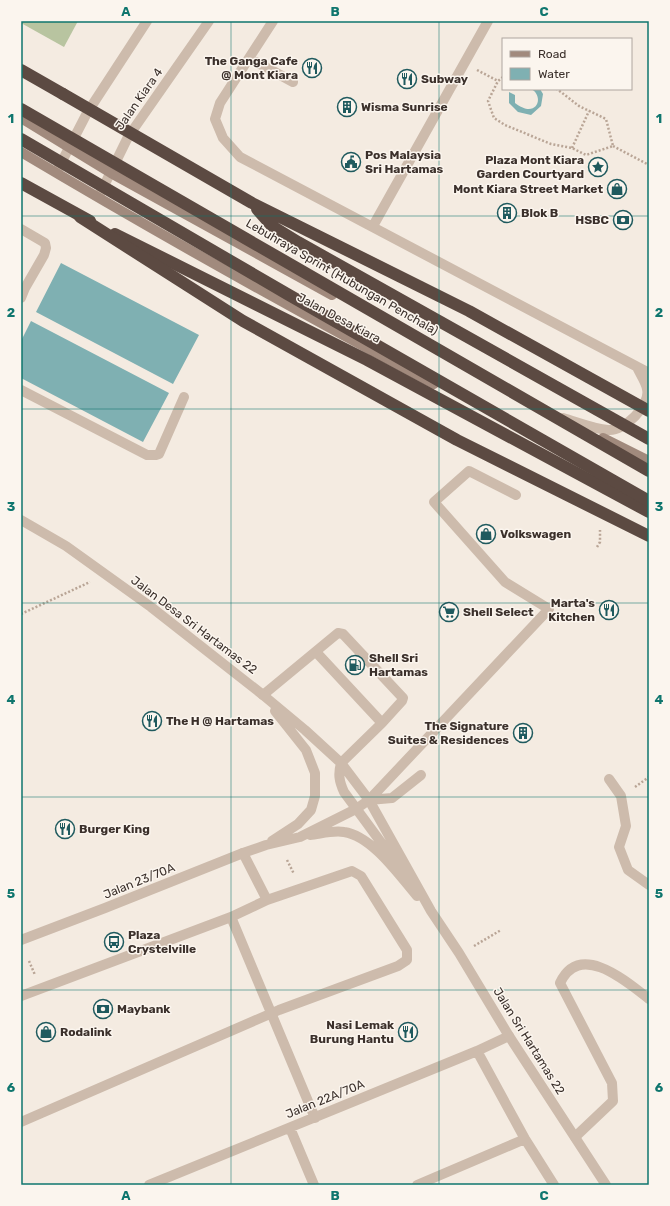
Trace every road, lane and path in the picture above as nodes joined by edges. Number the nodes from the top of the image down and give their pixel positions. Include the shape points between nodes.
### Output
1 (147, 21) edge
2 (209, 21) edge
3 (273, 21) edge
4 (488, 21) edge
5 (249, 58) junction
6 (21, 70) edge
7 (502, 78) edge
8 (293, 82) dead end
9 (558, 90) edge
10 (21, 109) edge
11 (589, 111) junction
12 (21, 118) edge
13 (21, 139) edge
14 (613, 146) junction
15 (70, 147) junction
16 (572, 148) junction
17 (21, 152) edge
18 (649, 165) edge
19 (56, 172) junction
20 (111, 173) junction
21 (21, 183) edge
22 (98, 197) junction
23 (252, 203) junction
24 (80, 216) junction
25 (372, 226) junction
26 (21, 229) edge
27 (21, 298) edge
28 (637, 367) junction
29 (649, 373) edge
30 (21, 390) edge
31 (184, 397) dead end
32 (649, 411) edge
33 (561, 418) junction
34 (649, 439) edge
35 (649, 461) edge
36 (649, 471) edge
37 (516, 495) dead end
38 (649, 500) edge
39 (649, 512) edge
40 (21, 520) edge
41 (600, 529) dead end
42 (649, 536) edge
43 (597, 547) dead end
44 (105, 575) junction
45 (21, 614) edge
46 (316, 652) junction
47 (263, 695) junction
48 (382, 723) junction
49 (341, 763) junction
50 (421, 775) dead end
51 (608, 779) dead end
52 (369, 800) junction
53 (356, 809) junction
54 (300, 837) junction
55 (266, 845) junction
56 (243, 853) junction
57 (649, 885) edge
58 (267, 900) junction
59 (431, 911) junction
60 (231, 917) junction
61 (501, 930) dead end
62 (21, 940) edge
63 (482, 941) dead end
64 (29, 961) dead end
65 (34, 973) dead end
66 (21, 996) edge
67 (649, 999) edge
68 (272, 1014) junction
69 (509, 1036) junction
70 (477, 1051) junction
71 (315, 1118) junction
72 (21, 1122) edge
73 (290, 1128) junction
74 (575, 1137) junction
75 (525, 1139) junction
76 (149, 1185) edge
77 (314, 1185) edge
78 (417, 1185) edge
79 (554, 1185) edge
80 (606, 1185) edge

1 - 15 street via 87,113
2 - 20 street, Jalan Kiara 4 via 128,137
3 - 5 street
4 - 25 street
5 - 8 street
5 - 25 street via 220,103 215,119 223,138 240,157
6 - 23 highway, bridge
7 - 16 path via 488,102 494,118 551,144
9 - 11 path
10 - 36 highway, Lebuhraya Sprint (Hubungan Penchala), bridge
11 - 14 path via 606,119
11 - 16 path
12 - 15 main road, Jalan Desa Kiara
13 - 38 highway, bridge
14 - 16 path via 586,155
14 - 18 path
15 - 19 street
15 - 20 main road, Jalan Desa Kiara
17 - 19 main road, Jalan Desa Kiara
19 - 22 main road, Jalan Desa Kiara
20 - 22 street, Jalan Kiara 4
20 - 33 main road, Jalan Desa Kiara via 518,397
21 - 24 highway
22 - 38 main road, Jalan Desa Kiara via 296,310
23 - 32 highway, bridge via 469,311
23 - 34 highway, bridge via 272,226 298,242
24 - 39 highway, bridge via 367,360
24 - 42 highway, bridge via 250,325 457,440
25 - 28 street
26 - 27 street via 45,243 46,248
28 - 29 street
28 - 33 street via 648,391 644,404 636,416 623,427 609,431
30 - 31 street via 147,455 159,454
33 - 35 main road, Jalan Desa Kiara
37 - 52 street, Jalan 23/70A via 469,471 434,502 505,582 549,609
40 - 44 street, Jalan Desa Sri Hartamas 22 via 66,546
41 - 43 path via 600,542
44 - 45 path
44 - 47 street, Jalan Desa Sri Hartamas 22 via 151,607
46 - 47 street
46 - 48 street
46 - 48 street via 338,633 343,634 403,698
47 - 49 street, Jalan Desa Sri Hartamas 22
47 - 55 street, Jalan 23/70A via 306,750 314,773 315,788 311,810 298,824
48 - 49 street
49 - 52 street, Jalan Desa Sri Hartamas 22
49 - 53 street via 338,772 339,782
50 - 52 street via 392,798
51 - 57 street via 621,796 626,826 619,847 628,870
52 - 53 street, Jalan 23/70A
52 - 59 street, Jalan Sri Hartamas 22
53 - 54 street, Jalan 23/70A
53 - 59 street
54 - 55 street, Jalan 23/70A
54 - 59 street, Jalan Sri Hartamas 22 via 343,831 357,835 376,849
55 - 56 street, Jalan 23/70A
56 - 58 street
56 - 62 street, Jalan 23/70A
58 - 60 street
58 - 68 street via 356,872 407,950 407,960 398,966
59 - 69 street, Jalan Sri Hartamas 22
60 - 66 street
60 - 68 street
61 - 63 path
64 - 65 path
67 - 74 street via 602,967 584,963 571,968 564,975 560,983 612,1083 613,1100
68 - 71 street
68 - 72 street
69 - 70 street, Jalan 22A/70A
69 - 74 street, Jalan Sri Hartamas 22
70 - 71 street, Jalan 22A/70A
70 - 75 street
71 - 73 street, Jalan 22A/70A
73 - 76 street, Jalan 22A/70A
73 - 77 street
74 - 80 street, Jalan Sri Hartamas 22
75 - 78 street
75 - 79 street

